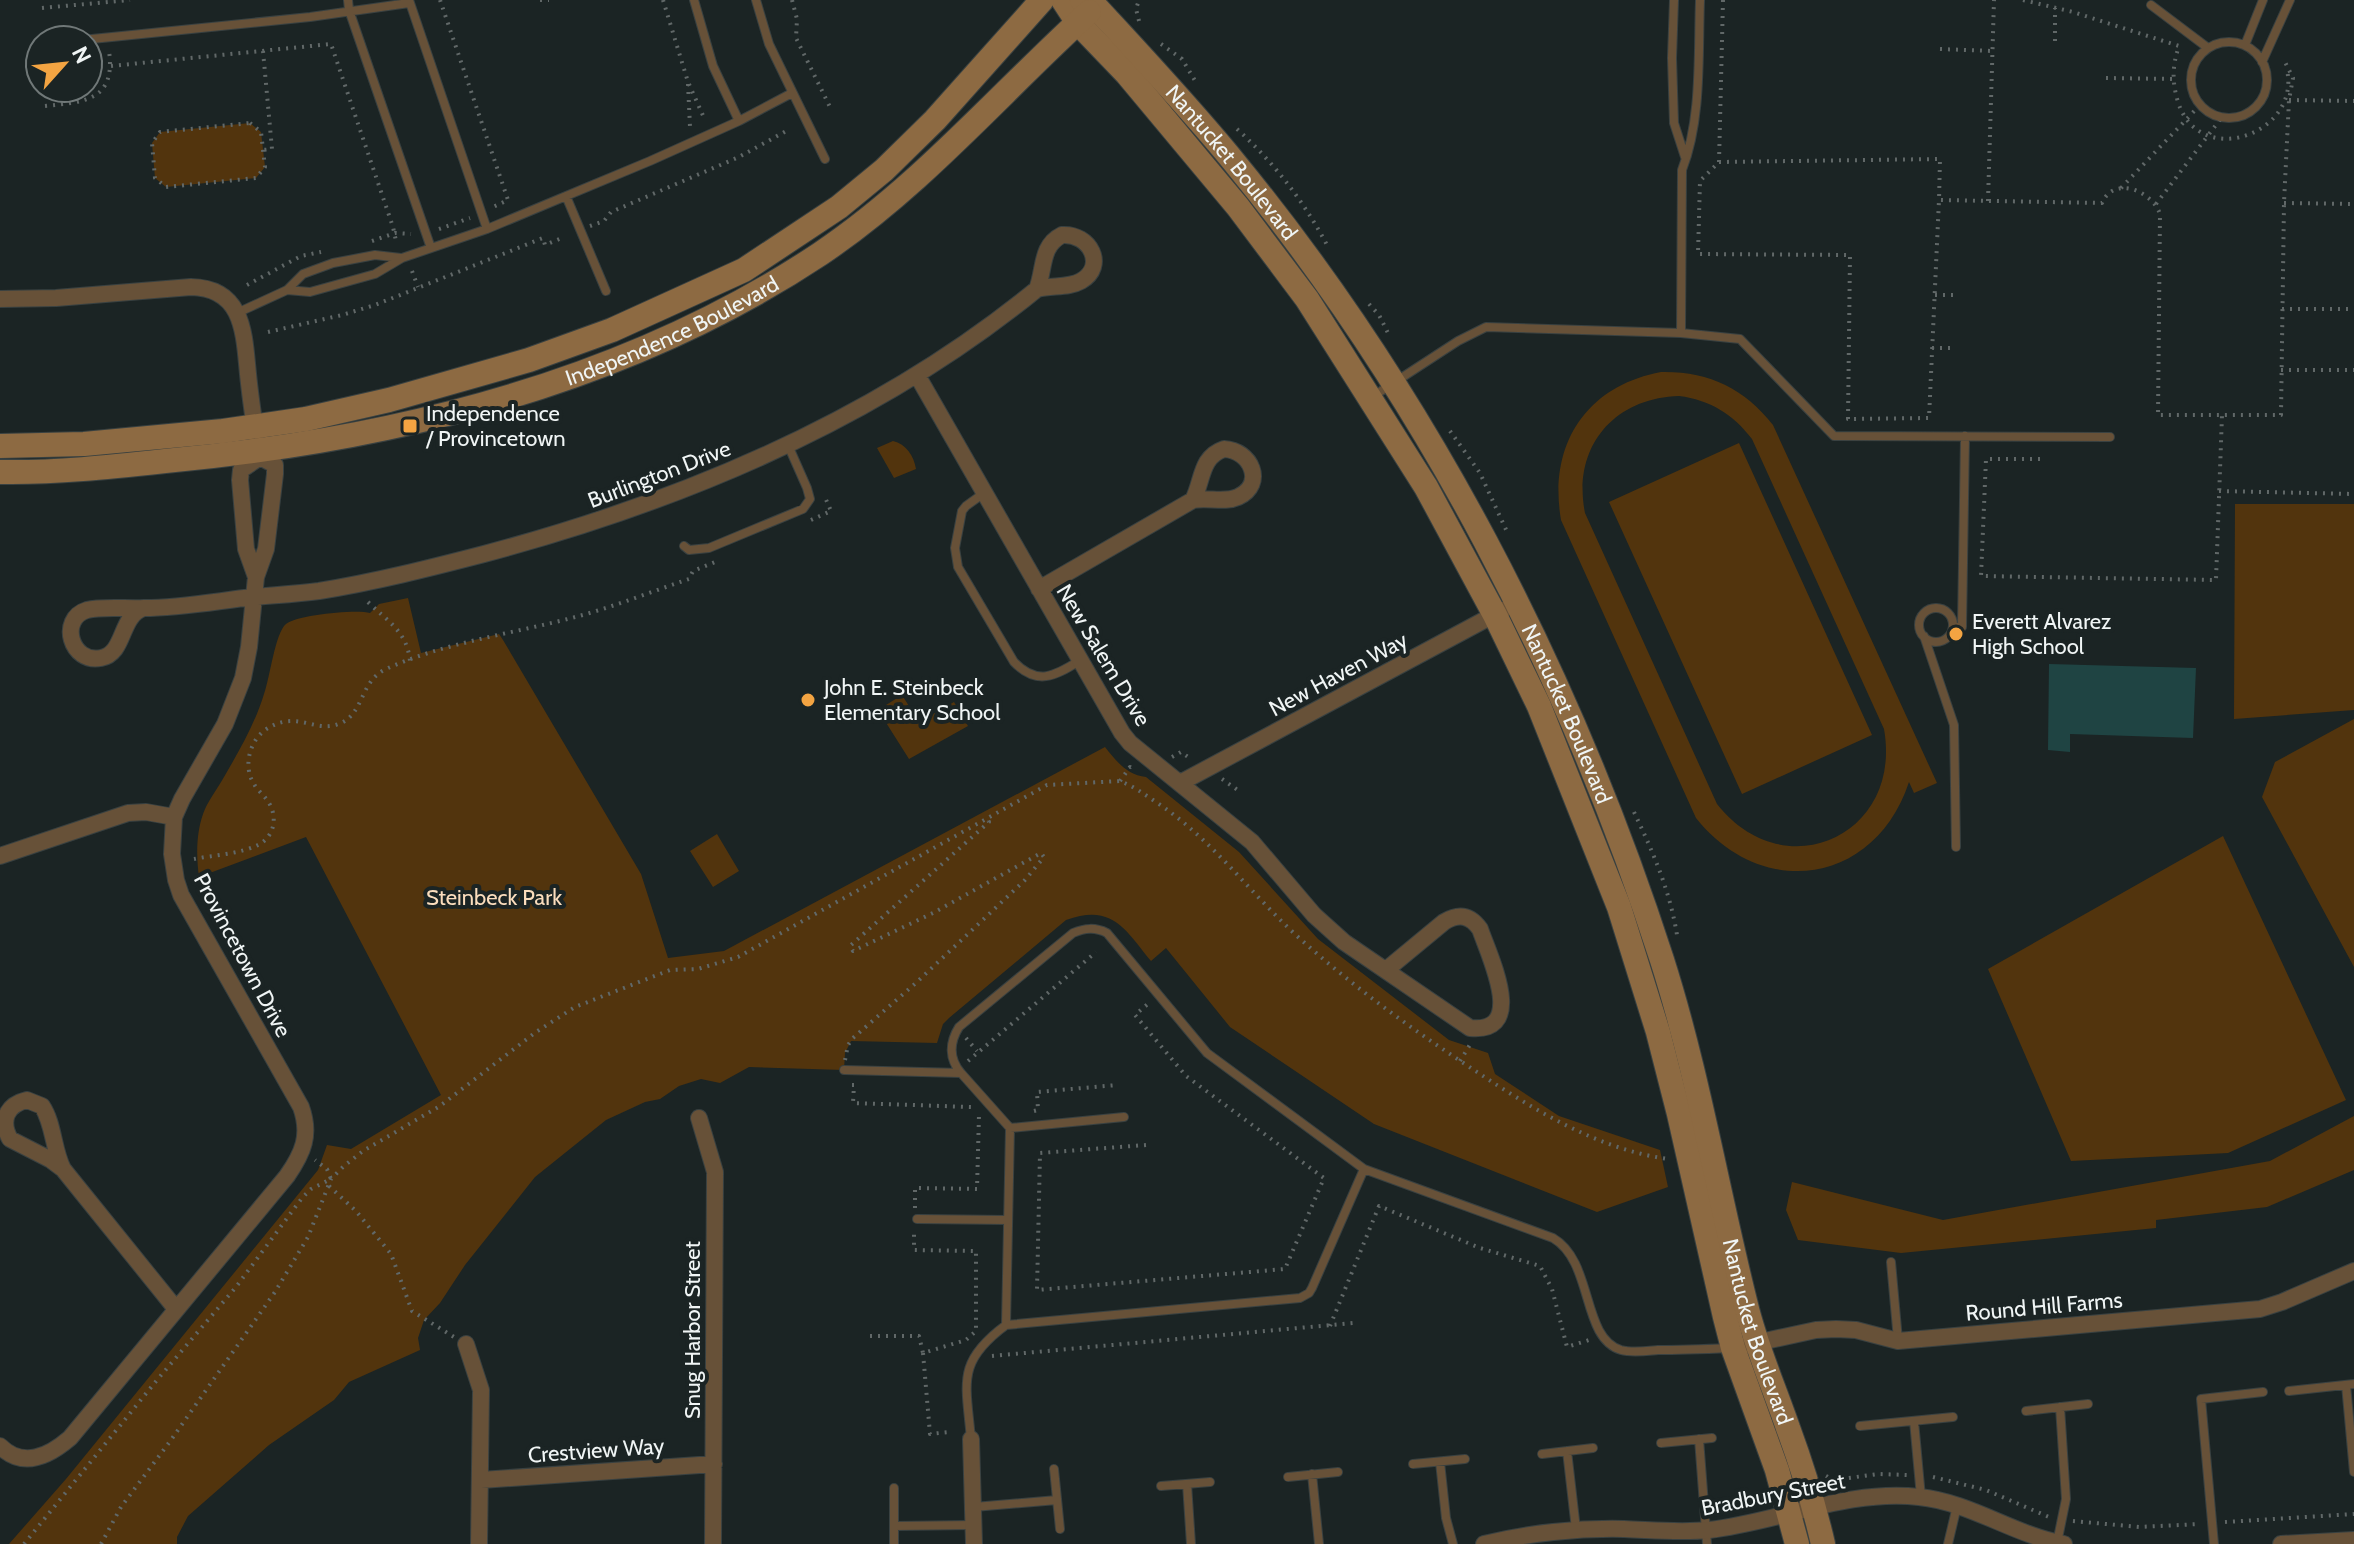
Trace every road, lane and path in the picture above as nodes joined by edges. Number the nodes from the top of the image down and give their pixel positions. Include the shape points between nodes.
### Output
1 (130, 0) edge
2 (348, 0) edge
3 (440, 0) edge
4 (540, 0) edge
5 (549, 0) edge
6 (663, 0) edge
7 (694, 0) edge
8 (756, 0) edge
9 (792, 0) edge
10 (1042, 0) edge
11 (1063, 0) edge
12 (1674, 0) edge
13 (1700, 0) edge
14 (1723, 0) edge
15 (1994, 0) edge
16 (2023, 0) edge
17 (2263, 0) edge
18 (2290, 0) edge
19 (409, 1) edge
20 (2151, 5) dead end
21 (1089, 7) edge
22 (42, 8) dead end
23 (2055, 8) junction
24 (349, 10) junction
25 (328, 35) dead end
26 (104, 38) edge
27 (2055, 41) dead end
28 (331, 44) junction
29 (2245, 45) junction
30 (2208, 48) junction
31 (1940, 49) dead end
32 (263, 51) junction
33 (1992, 51) junction
34 (2262, 62) junction
35 (111, 66) dead end
36 (2106, 78) dead end
37 (2173, 79) junction
38 (688, 82) junction
39 (792, 93) junction
40 (2289, 100) junction
41 (2354, 101) edge
42 (2200, 105) junction
43 (818, 111) dead end
44 (2222, 117) junction
45 (2186, 119) junction
46 (705, 120) dead end
47 (739, 121) junction
48 (690, 127) dead end
49 (788, 130) dead end
50 (2208, 135) junction
51 (263, 150) junction
52 (825, 159) dead end
53 (1686, 160) junction
54 (1719, 162) junction
55 (2120, 189) junction
56 (566, 196) junction
57 (1939, 200) junction
58 (1988, 201) junction
59 (2284, 203) junction
60 (2156, 204) junction
61 (2354, 204) edge
62 (493, 207) dead end
63 (470, 218) dead end
64 (590, 227) dead end
65 (487, 229) junction
66 (436, 230) dead end
67 (395, 233) junction
68 (411, 234) dead end
69 (564, 237) dead end
70 (396, 241) dead end
71 (431, 248) junction
72 (402, 258) junction
73 (412, 271) dead end
74 (418, 287) junction
75 (1037, 289) dead end
76 (287, 290) junction
77 (606, 291) dead end
78 (1935, 295) junction
79 (1955, 295) dead end
80 (0, 299) edge
81 (2282, 309) junction
82 (2354, 309) edge
83 (237, 313) junction
84 (268, 332) dead end
85 (1681, 333) junction
86 (1932, 348) junction
87 (1953, 348) dead end
88 (2281, 370) junction
89 (2354, 370) edge
90 (917, 375) junction
91 (1392, 383) junction
92 (1371, 397) junction
93 (2222, 415) junction
94 (1965, 436) junction
95 (2110, 437) dead end
96 (258, 445) junction
97 (788, 445) junction
98 (0, 446) edge
99 (2040, 459) dead end
100 (0, 472) edge
101 (819, 485) dead end
102 (2219, 491) junction
103 (984, 493) junction
104 (2354, 494) edge
105 (1193, 500) dead end
106 (809, 521) dead end
107 (684, 546) dead end
108 (721, 559) dead end
109 (256, 577) junction
110 (1039, 589) junction
111 (255, 597) junction
112 (368, 602) dead end
113 (1517, 603) junction
114 (144, 608) junction
115 (1495, 615) junction
116 (1953, 627) junction
117 (1924, 636) junction
118 (410, 661) junction
119 (1079, 661) junction
120 (1130, 767) dead end
121 (1120, 781) dead end
122 (1180, 783) junction
123 (174, 817) junction
124 (987, 818) dead end
125 (1956, 847) dead end
126 (0, 856) edge
127 (194, 859) dead end
128 (1096, 952) dead end
129 (1386, 970) junction
130 (1159, 995) junction
131 (965, 1046) dead end
132 (1469, 1048) dead end
133 (977, 1051) junction
134 (1460, 1061) dead end
135 (844, 1070) joint
136 (977, 1072) dead end
137 (961, 1073) junction
138 (1117, 1085) dead end
139 (1029, 1111) dead end
140 (1124, 1117) dead end
141 (699, 1118) dead end
142 (1010, 1128) junction
143 (1146, 1145) dead end
144 (303, 1150) junction
145 (63, 1169) dead end
146 (1364, 1169) junction
147 (331, 1179) junction
148 (329, 1186) junction
149 (917, 1219) dead end
150 (1008, 1220) junction
151 (1891, 1262) dead end
152 (2354, 1271) edge
153 (176, 1309) junction
154 (1353, 1323) dead end
155 (1006, 1325) junction
156 (1330, 1326) junction
157 (1602, 1336) junction
158 (1898, 1341) junction
159 (466, 1344) joint
160 (1758, 1344) junction
161 (1733, 1348) junction
162 (923, 1353) dead end
163 (990, 1356) dead end
164 (2350, 1384) edge
165 (2289, 1391) dead end
166 (2263, 1392) dead end
167 (2088, 1404) dead end
168 (2060, 1407) junction
169 (2026, 1411) dead end
170 (1953, 1417) dead end
171 (1914, 1421) junction
172 (1860, 1426) dead end
173 (950, 1432) dead end
174 (1712, 1438) dead end
175 (971, 1439) joint
176 (1699, 1439) junction
177 (1661, 1443) dead end
178 (0, 1446) edge
179 (1593, 1448) dead end
180 (1567, 1451) junction
181 (1542, 1454) dead end
182 (1465, 1459) dead end
183 (1440, 1462) junction
184 (714, 1464) junction
185 (1413, 1464) dead end
186 (1054, 1469) dead end
187 (1338, 1472) dead end
188 (2354, 1472) edge
189 (1312, 1474) junction
190 (1919, 1475) junction
191 (1826, 1476) dead end
192 (1288, 1477) dead end
193 (481, 1480) junction
194 (1210, 1482) dead end
195 (1187, 1484) junction
196 (1161, 1486) dead end
197 (894, 1488) dead end
198 (1921, 1497) junction
199 (1057, 1500) junction
200 (1957, 1506) junction
201 (1814, 1507) junction
202 (1789, 1513) junction
203 (2354, 1514) edge
204 (974, 1516) junction
205 (2063, 1520) junction
206 (2212, 1523) junction
207 (894, 1526) junction
208 (1060, 1529) dead end
209 (1570, 1536) edge
210 (1707, 1537) edge
211 (2354, 1540) edge
212 (2057, 1543) edge
213 (24, 1544) edge
214 (101, 1544) edge
215 (479, 1544) edge
216 (713, 1544) edge
217 (894, 1544) edge
218 (974, 1544) edge
219 (1191, 1544) edge
220 (1319, 1544) edge
221 (1453, 1544) edge
222 (1484, 1544) edge
223 (1797, 1544) edge
224 (1823, 1544) edge
225 (1948, 1544) edge
226 (2064, 1544) edge
227 (2214, 1544) edge
228 (2281, 1544) edge

1 - 22 path
2 - 24 lane
3 - 62 path via 508,200
4 - 5 path
6 - 38 path
7 - 47 lane via 713,66
8 - 39 lane
9 - 43 path via 796,38 830,107
10 - 96 street, Independence Boulevard via 884,170 744,270 612,330 529,360 306,419
11 - 21 street, Nantucket Boulevard
12 - 53 lane via 1674,123
13 - 53 lane via 1697,96
14 - 54 path
15 - 33 path
16 - 23 path
17 - 29 lane
18 - 34 lane
19 - 24 lane
19 - 65 lane
20 - 30 lane
21 - 91 street, Nantucket Boulevard via 1237,165
21 - 92 street, Nantucket Boulevard via 1127,74 1238,207
21 - 96 street, Independence Boulevard via 898,195 752,296 687,330 545,386 384,428
23 - 27 path
23 - 37 path via 2179,46
24 - 26 lane
24 - 71 lane
25 - 28 path
28 - 32 path
28 - 67 path
29 - 30 lane via 2232,42
29 - 34 lane
30 - 42 lane via 2198,57 2191,81
31 - 33 path
32 - 35 path
32 - 51 path via 272,149
33 - 58 path
34 - 44 lane via 2266,86 2255,107
36 - 37 path
37 - 45 path
38 - 46 path
38 - 48 path
39 - 47 lane
39 - 52 lane
40 - 41 path
40 - 50 path via 2293,78 2284,60 2286,92 2268,123 2236,139
40 - 59 path
42 - 44 lane
42 - 45 path
44 - 50 path
45 - 50 path
45 - 55 path
47 - 56 lane
49 - 64 path via 611,212
50 - 60 path
51 - 51 path via 261,132 250,123 160,132 152,143 155,178 166,187 256,178 265,167
53 - 85 lane
54 - 57 path via 1940,159
54 - 86 path via 1700,181 1698,254 1850,255 1848,419 1929,418
55 - 58 path via 2107,194 2102,203
55 - 60 path via 2139,191
56 - 65 lane
56 - 77 lane
57 - 58 path
57 - 78 path
59 - 61 path
59 - 81 path
60 - 93 path via 2158,415
63 - 66 path
65 - 71 lane
67 - 68 path
67 - 70 path
69 - 74 path via 545,245 543,238
71 - 72 lane
72 - 76 lane via 352,282 310,292
72 - 76 lane via 375,255 333,263 303,274
73 - 74 path
74 - 84 path via 342,315
75 - 90 street, Burlington Drive
76 - 83 lane
78 - 79 path
78 - 86 path
80 - 83 street via 202,287 222,295
81 - 82 path
81 - 88 path
83 - 96 street, Provincetown Drive
85 - 91 lane via 1486,327
85 - 94 lane via 1740,339 1834,436
86 - 87 path
88 - 89 path
88 - 93 path via 2281,415
90 - 97 street, Burlington Drive
90 - 103 street, New Salem Drive
91 - 92 lane
91 - 113 street, Nantucket Boulevard
92 - 115 street, Nantucket Boulevard
93 - 102 path
94 - 95 lane
94 - 116 lane via 1962,627
96 - 98 street, Independence Boulevard
96 - 100 street, Independence Boulevard via 86,469
96 - 109 street via 240,480 246,549
96 - 109 street, Provincetown Drive via 275,465 275,474 266,549
97 - 107 lane via 810,499 803,509 709,548
97 - 111 street, Burlington Drive via 665,497 522,544 373,581
99 - 102 path via 1986,459 1981,576 2216,580
101 - 106 path via 831,511
102 - 104 path
103 - 110 street, New Salem Drive
103 - 119 lane via 962,511 955,548 958,567 1022,671 1035,677 1053,675
105 - 110 street
108 - 118 path via 693,571 689,579 583,615
109 - 111 street, Provincetown Drive
110 - 119 street, New Salem Drive
111 - 114 street, Burlington Drive
111 - 123 street, Provincetown Drive via 247,663 235,701
112 - 118 path via 402,634
113 - 115 street, New Haven Way
113 - 160 street, Nantucket Boulevard via 1599,785 1662,961
114 - 114 street, Burlington Drive via 86,611 73,621 73,645 84,656 108,655 128,620
115 - 122 street, New Haven Way
115 - 161 street, Nantucket Boulevard via 1539,706 1619,907 1676,1100
116 - 117 lane via 1939,642
116 - 117 lane via 1947,612 1931,609 1920,621
117 - 125 lane via 1954,725
118 - 127 path via 377,674 343,722 327,727 292,720 261,733 248,767 273,812 270,834 249,849
119 - 122 street, New Salem Drive via 1130,743
120 - 121 path
122 - 129 street, New Salem Drive via 1252,842 1329,929
123 - 126 street via 128,813
123 - 144 street, Provincetown Drive via 172,854 181,895 301,1107 306,1125
124 - 135 path via 989,822 850,946 853,951 1041,853 1044,857 853,1038
128 - 133 path
129 - 129 street, New Salem Drive via 1470,1028 1486,1027 1501,1015 1502,996 1480,929 1464,916 1444,922
130 - 137 lane via 1107,933 1080,930 959,1027 951,1056
130 - 143 path via 1135,1015 1186,1076 1324,1178 1285,1269 1037,1290 1040,1153
130 - 146 lane via 1207,1053
131 - 133 path via 966,1038
132 - 134 path
133 - 136 path via 966,1058
135 - 137 lane
137 - 142 lane
138 - 139 path via 1037,1092 1038,1110
140 - 142 lane
141 - 184 street, Snug Harbor Street via 715,1172
142 - 150 lane
144 - 147 path via 327,1169
144 - 153 street
145 - 153 street
146 - 155 lane via 1304,1296
146 - 157 lane via 1561,1242 1572,1254
147 - 148 path
147 - 213 path via 302,1198 236,1287
148 - 159 path via 391,1254 412,1311
148 - 214 path via 308,1237 275,1292 121,1507
149 - 150 lane
150 - 155 lane
151 - 158 lane
152 - 158 street, Round Hill Farms via 2260,1309
153 - 178 street via 55,1451 26,1458
154 - 156 path
155 - 175 lane via 987,1339 970,1364 966,1390
156 - 157 path via 1379,1206 1480,1248 1540,1266 1552,1289 1567,1347
156 - 163 path
157 - 161 lane via 1629,1351
158 - 160 street, Round Hill Farms via 1836,1329
159 - 193 street via 481,1390
160 - 161 street, Round Hill Farms
160 - 201 street, Nantucket Boulevard
161 - 202 street, Nantucket Boulevard
162 - 173 path via 930,1434
164 - 165 lane
164 - 188 lane
166 - 206 lane via 2201,1399
167 - 168 lane
168 - 169 lane
168 - 205 lane
170 - 171 lane
171 - 172 lane
171 - 190 lane
174 - 176 lane
175 - 204 street
176 - 177 lane
176 - 210 lane
179 - 180 lane
180 - 181 lane
180 - 209 lane
182 - 183 lane
183 - 185 lane
183 - 221 lane
184 - 193 street, Crestview Way
184 - 216 street, Snug Harbor Street
186 - 199 lane
187 - 189 lane
189 - 192 lane
189 - 220 lane
190 - 191 path via 1834,1480
190 - 198 lane
190 - 205 path via 1968,1484
193 - 215 street
194 - 195 lane
195 - 196 lane
195 - 219 lane
197 - 207 lane
198 - 200 street, Bradbury Street
198 - 201 street, Bradbury Street
199 - 204 lane
199 - 208 lane
200 - 212 street, Bradbury Street
200 - 225 lane
201 - 202 street, Bradbury Street
201 - 224 street, Nantucket Boulevard
202 - 210 street, Bradbury Street
202 - 223 street, Nantucket Boulevard
203 - 206 path
204 - 207 lane
204 - 218 street
205 - 206 path via 2139,1527
205 - 212 lane
206 - 227 lane
207 - 217 lane
209 - 210 street, Bradbury Street via 1612,1529
209 - 222 street, Bradbury Street
211 - 228 street
212 - 226 street, Bradbury Street

